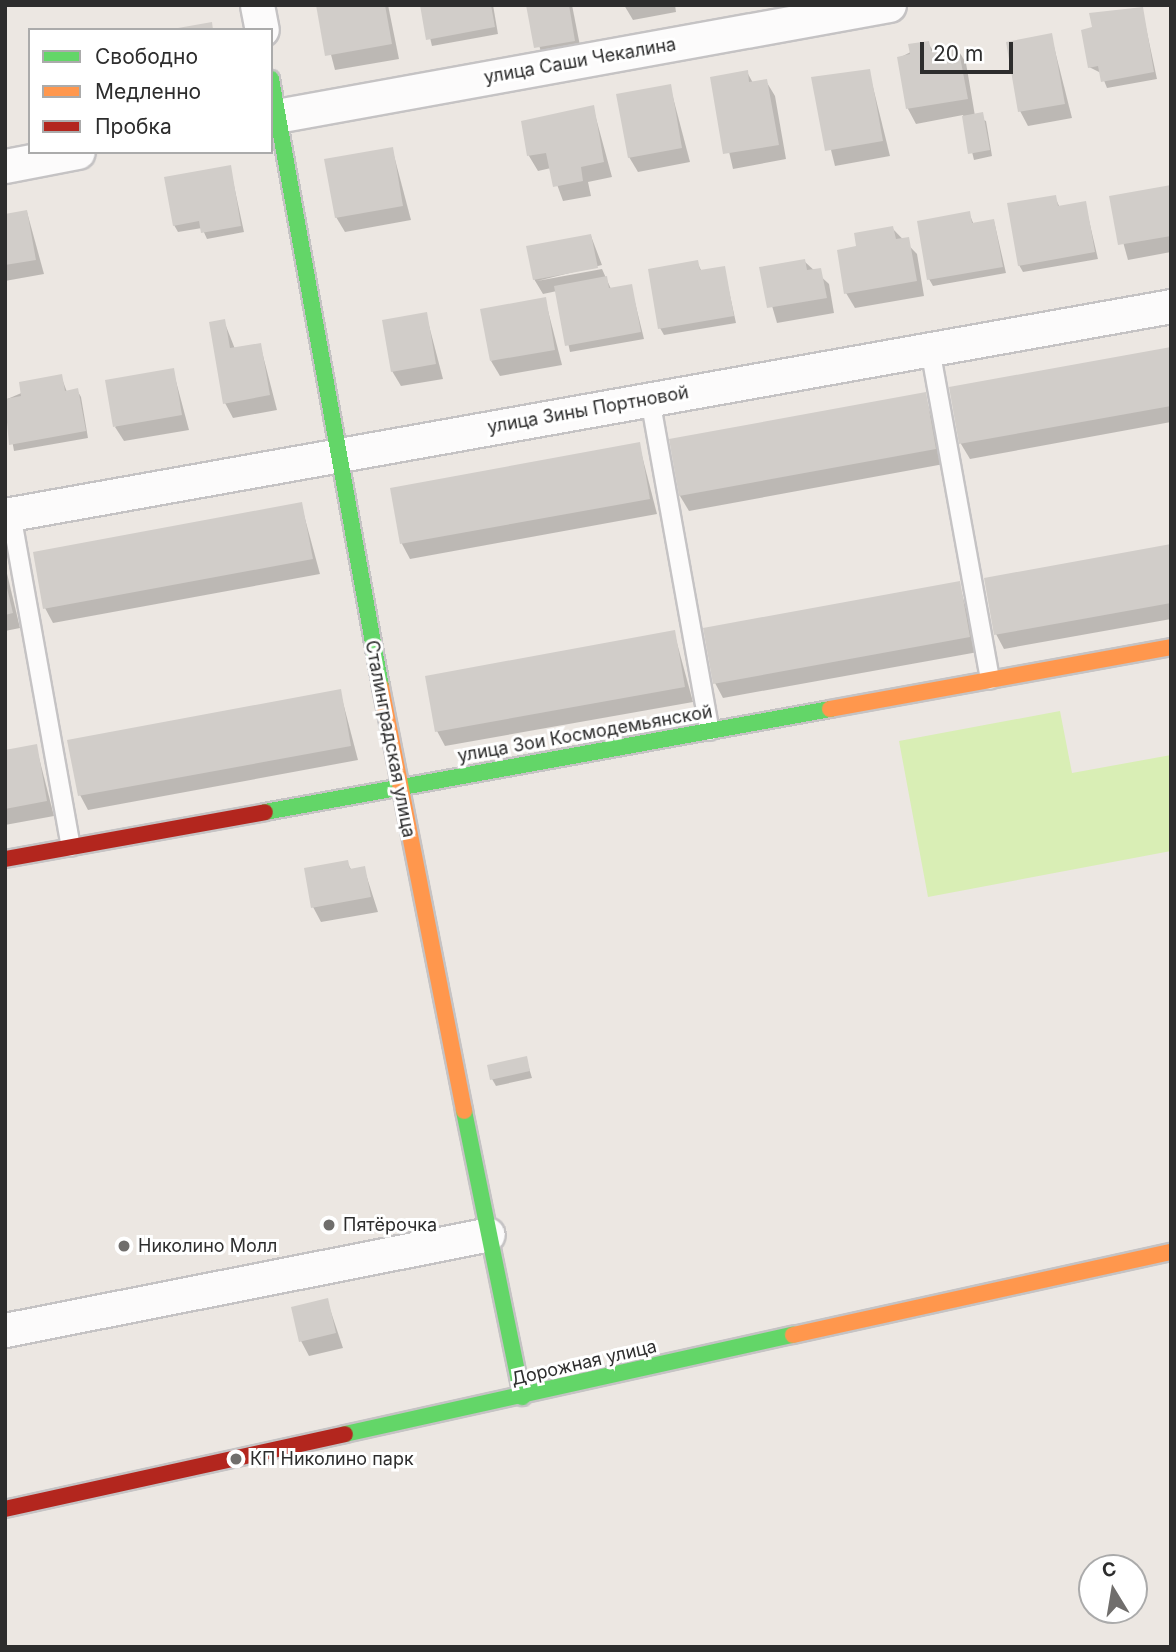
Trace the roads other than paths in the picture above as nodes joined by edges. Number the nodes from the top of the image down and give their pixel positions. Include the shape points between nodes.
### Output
1 (257, 5) edge
2 (889, 5) edge
3 (262, 28) edge
4 (273, 98) edge
5 (275, 116) edge
6 (68, 154) edge
7 (5, 166) edge
8 (1171, 306) edge
9 (930, 349) junction
10 (650, 399) junction
11 (336, 454) junction
12 (8, 515) edge
13 (1171, 647) edge
14 (990, 680) junction
15 (710, 731) junction
16 (399, 787) junction
17 (71, 847) junction
18 (5, 859) edge
19 (488, 1234) junction
20 (1171, 1252) edge
21 (5, 1331) edge
22 (522, 1397) junction
23 (5, 1509) edge

1 - 3 street
2 - 5 street, улица Саши Чекалина
4 - 5 street, Сталинградская улица
5 - 11 street, Сталинградская улица
6 - 7 street
8 - 9 street, улица Зины Портновой
9 - 10 street, улица Зины Портновой
9 - 14 lane
10 - 11 street, улица Зины Портновой
10 - 15 lane
11 - 12 street, улица Зины Портновой
11 - 16 street, Сталинградская улица
12 - 17 lane
13 - 14 street, улица Зои Космодемьянской
14 - 15 street, улица Зои Космодемьянской
15 - 16 street, улица Зои Космодемьянской
16 - 17 street, улица Зои Космодемьянской
16 - 19 street, Сталинградская улица
17 - 18 street, улица Зои Космодемьянской
19 - 21 street
19 - 22 street, Сталинградская улица
20 - 22 street, Дорожная улица
22 - 23 street, Дорожная улица

